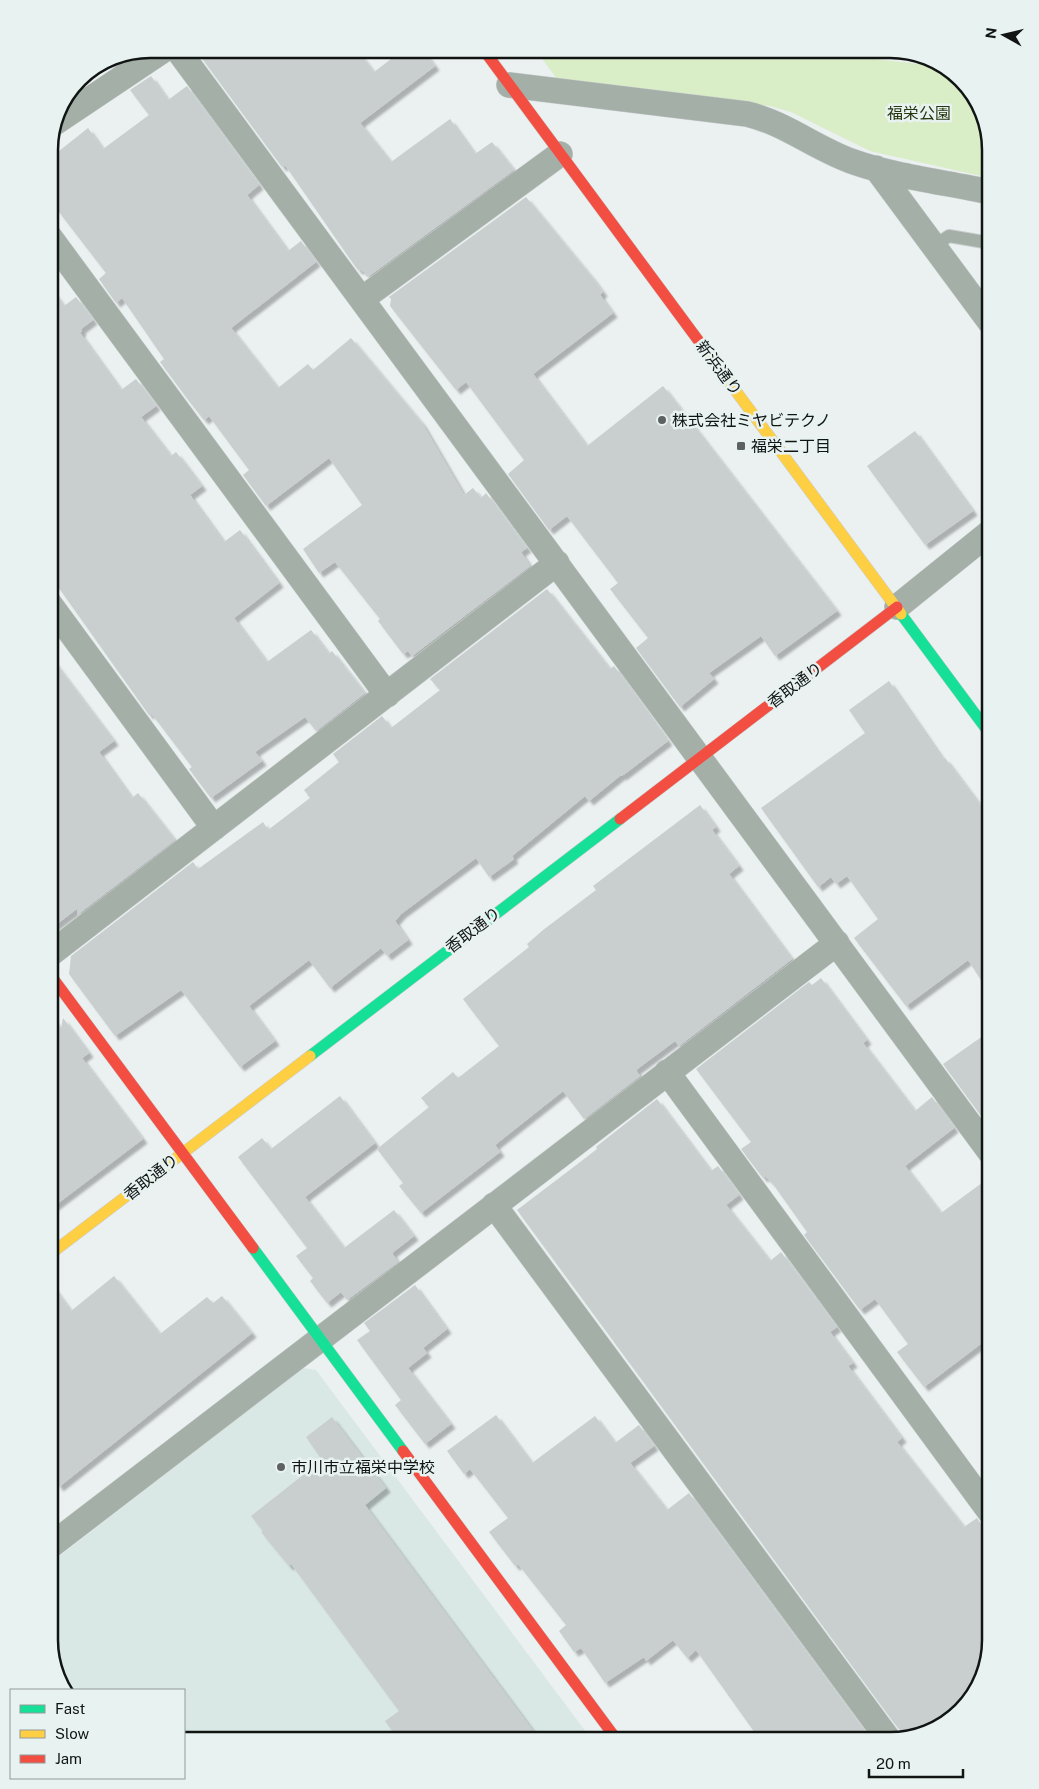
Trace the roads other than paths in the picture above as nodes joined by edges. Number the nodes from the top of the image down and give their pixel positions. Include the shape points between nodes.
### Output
1 (151, 58) edge
2 (184, 58) edge
3 (490, 58) edge
4 (509, 85) junction
5 (64, 117) edge
6 (560, 154) junction
7 (876, 168) junction
8 (982, 190) edge
9 (982, 242) edge
10 (934, 246) junction
11 (58, 248) edge
12 (362, 299) junction
13 (982, 311) edge
14 (982, 538) edge
15 (557, 563) junction
16 (897, 607) junction
17 (58, 615) edge
18 (387, 695) junction
19 (982, 723) edge
20 (699, 757) junction
21 (214, 828) junction
22 (836, 943) junction
23 (58, 949) edge
24 (58, 985) edge
25 (667, 1072) junction
26 (982, 1141) edge
27 (183, 1152) junction
28 (494, 1205) junction
29 (58, 1248) edge
30 (320, 1338) junction
31 (982, 1501) edge
32 (58, 1540) edge
33 (611, 1732) edge
34 (883, 1732) edge

1 - 5 street
2 - 12 street
3 - 4 street, 新浜通り
4 - 6 street, 新浜通り
4 - 7 street via 767,118 850,161
6 - 12 street
6 - 16 street, 新浜通り
7 - 8 street
7 - 10 street
9 - 10 lane via 949,236
10 - 13 street
11 - 18 street
12 - 15 street
14 - 16 street
15 - 18 street
15 - 20 street
16 - 19 street, 新浜通り
16 - 20 street, 香取通り
17 - 21 street
18 - 21 street
20 - 22 street
20 - 27 street, 香取通り
21 - 23 street
22 - 25 street
22 - 26 street
24 - 27 street
25 - 28 street
25 - 31 street
27 - 29 street, 香取通り
27 - 30 street
28 - 30 street
28 - 34 street
30 - 32 street
30 - 33 street

